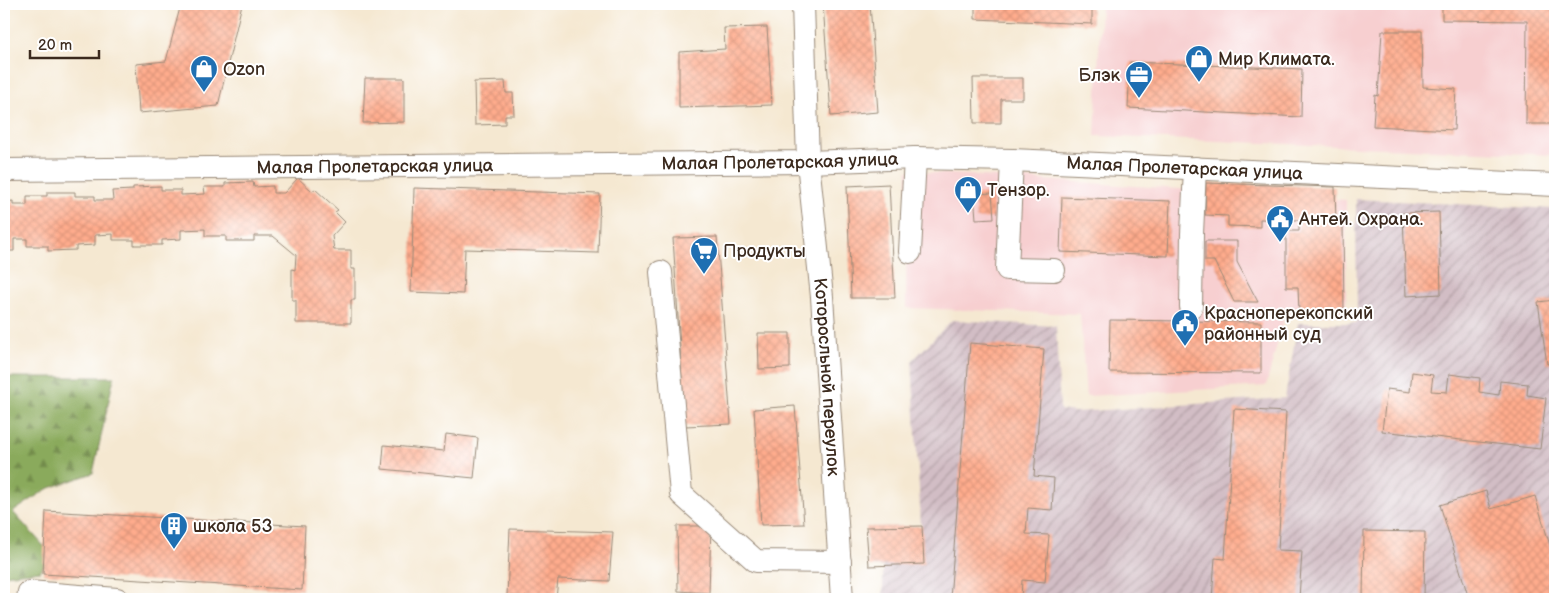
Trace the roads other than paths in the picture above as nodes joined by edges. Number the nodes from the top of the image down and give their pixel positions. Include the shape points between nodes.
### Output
1 (803, 4) edge
2 (916, 158) junction
3 (1012, 160) junction
4 (808, 162) junction
5 (1195, 168) junction
6 (4, 170) edge
7 (1555, 184) edge
8 (910, 252) dead end
9 (1054, 270) dead end
10 (661, 272) dead end
11 (1191, 307) dead end
12 (840, 562) junction
13 (28, 599) edge
14 (117, 599) edge
15 (842, 599) edge

1 - 4 street, Которосльной переулок
2 - 3 street, Малая Пролетарская улица
2 - 4 street, Малая Пролетарская улица
2 - 8 street
3 - 5 street, Малая Пролетарская улица
3 - 9 street via 1007,269
4 - 6 street, Малая Пролетарская улица
4 - 12 street, Которосльной переулок via 822,297
5 - 7 street, Малая Пролетарская улица
5 - 11 street
10 - 12 street via 681,494 756,561
12 - 15 street, Которосльной переулок
13 - 14 street via 29,592

